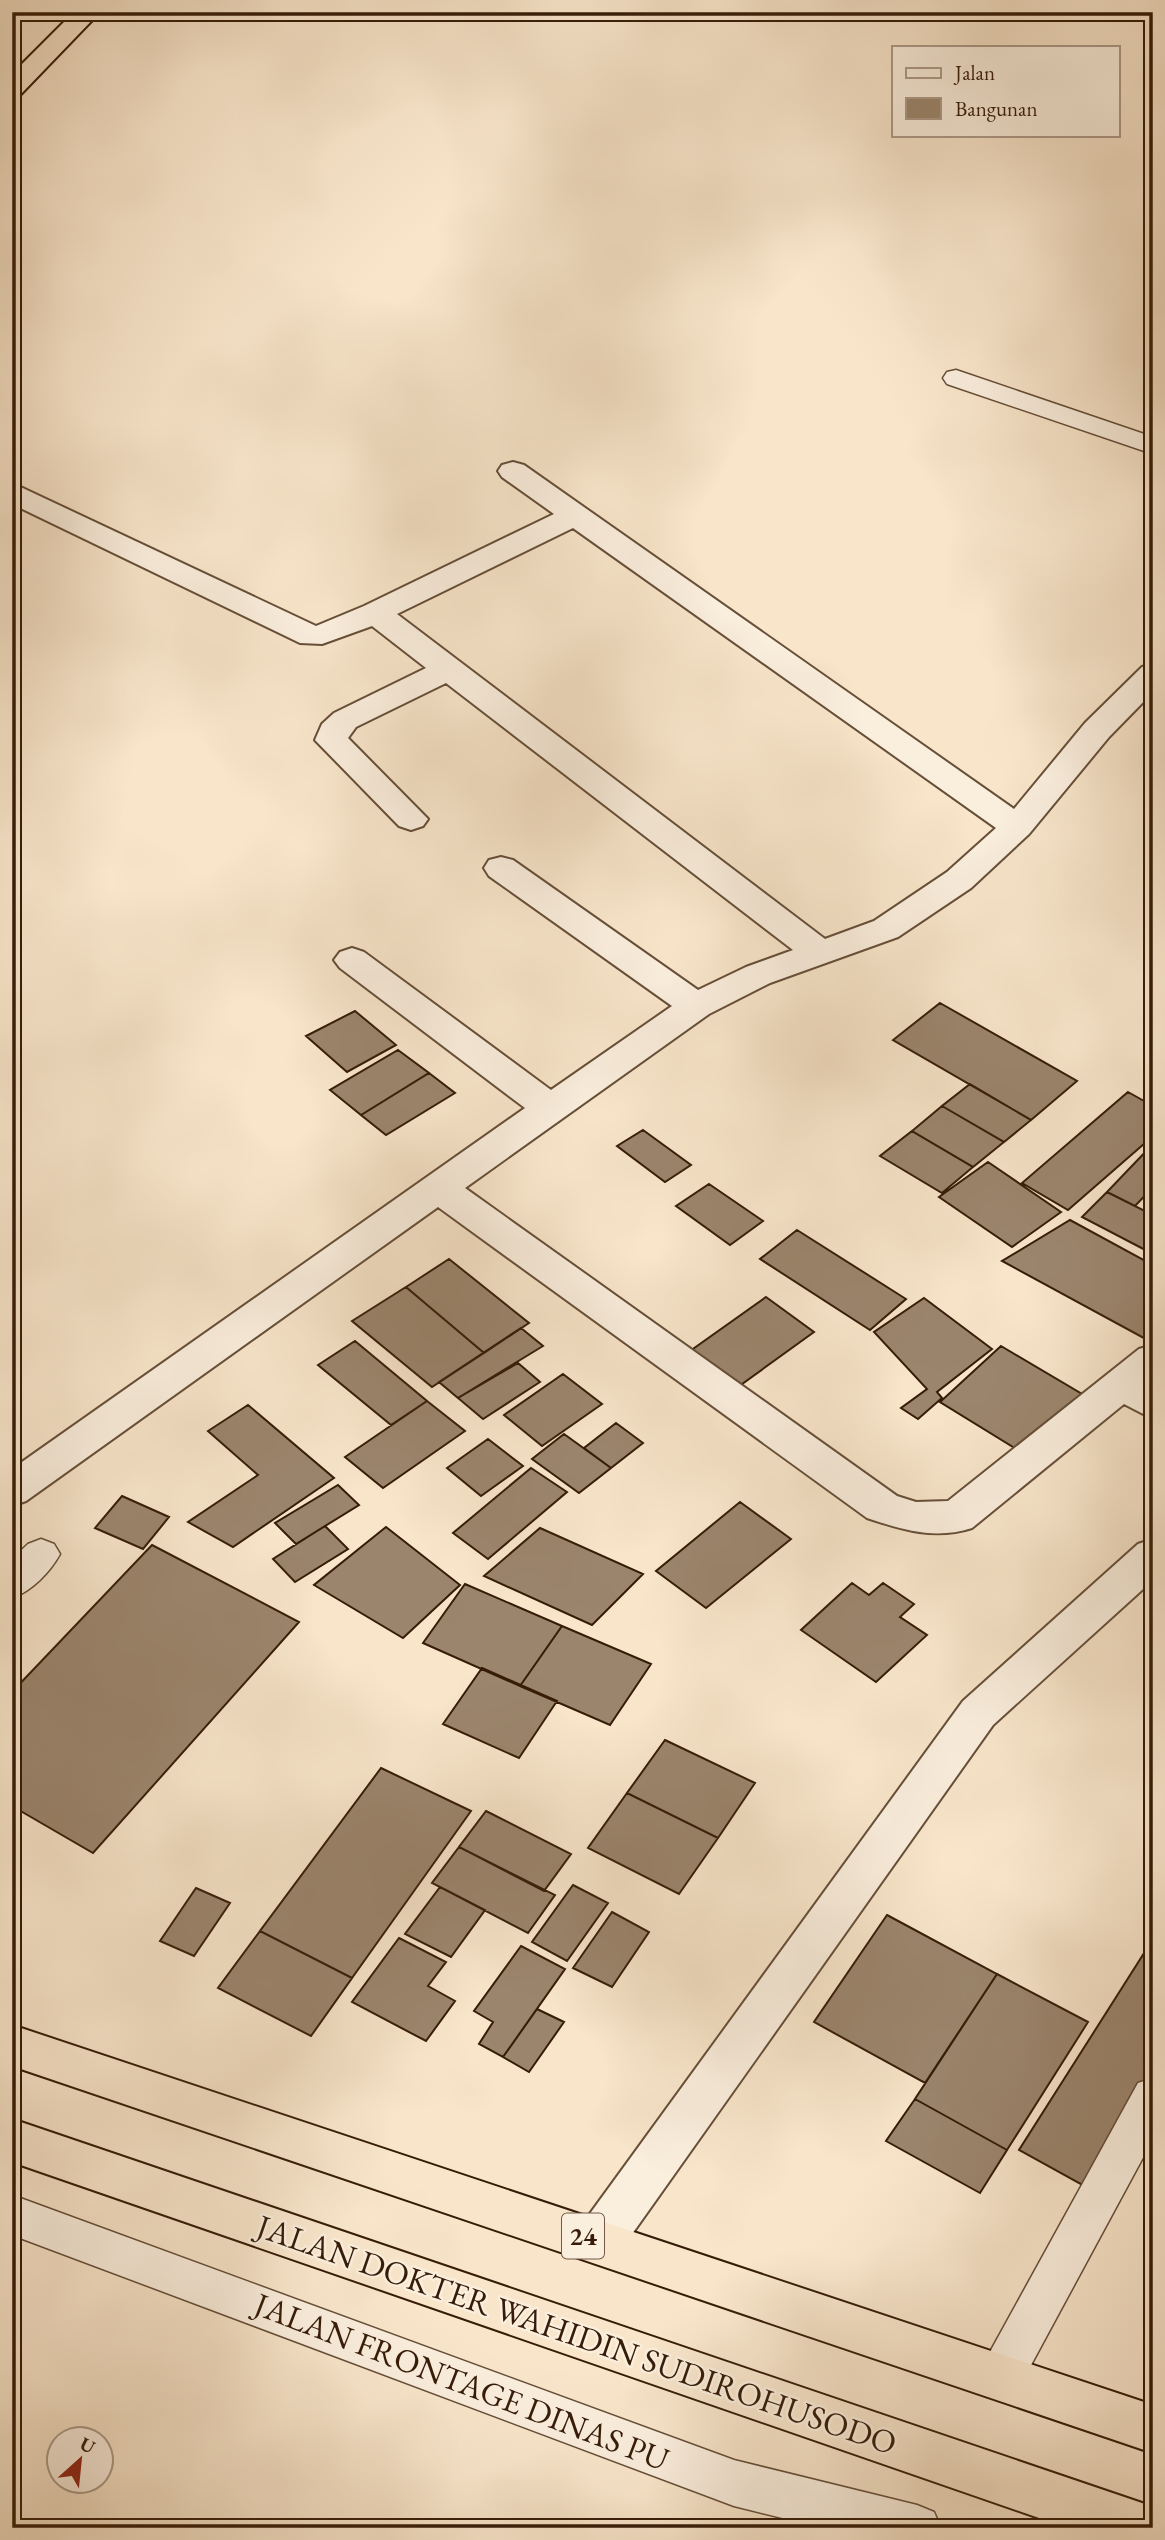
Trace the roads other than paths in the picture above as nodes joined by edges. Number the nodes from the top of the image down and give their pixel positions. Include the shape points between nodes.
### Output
1 (88, 12) edge
2 (12, 89) edge
3 (956, 378) dead end
4 (1153, 446) edge
5 (513, 471) dead end
6 (12, 492) edge
7 (575, 515) junction
8 (374, 613) junction
9 (451, 668) junction
10 (1153, 674) edge
11 (411, 819) dead end
12 (1017, 827) junction
13 (500, 868) dead end
14 (818, 951) junction
15 (352, 960) dead end
16 (696, 1006) junction
17 (551, 1109) junction
18 (439, 1189) junction
19 (1153, 1359) edge
20 (1137, 1393) edge
21 (12, 1490) edge
22 (41, 1554) dead end
23 (1153, 1555) edge
24 (12, 1583) edge
25 (12, 2045) edge
26 (1153, 2097) edge
27 (12, 2140) edge
28 (12, 2215) edge
29 (598, 2242) junction
30 (1001, 2375) junction
31 (1153, 2429) edge
32 (917, 2528) edge
33 (1142, 2528) edge

1 - 2 highway
3 - 4 lane
5 - 7 street
6 - 8 street via 311,636
7 - 8 street
7 - 12 street
8 - 9 street
9 - 11 street via 345,720 331,740
9 - 14 street
10 - 12 street via 1097,730
12 - 14 street via 958,880 886,929
13 - 16 street
14 - 16 street
15 - 17 street
16 - 17 street
17 - 18 street
18 - 20 street via 882,1507 916,1518 957,1517
18 - 21 street
19 - 20 street
22 - 24 lane
23 - 29 street via 978,1713
25 - 29 highway, 24
26 - 30 lane
27 - 33 highway, JALAN DOKTER WAHIDIN SUDIROHUSODO
28 - 32 lane, JALAN FRONTAGE DINAS PU via 734,2483
29 - 30 highway, 24
30 - 31 highway, 24

